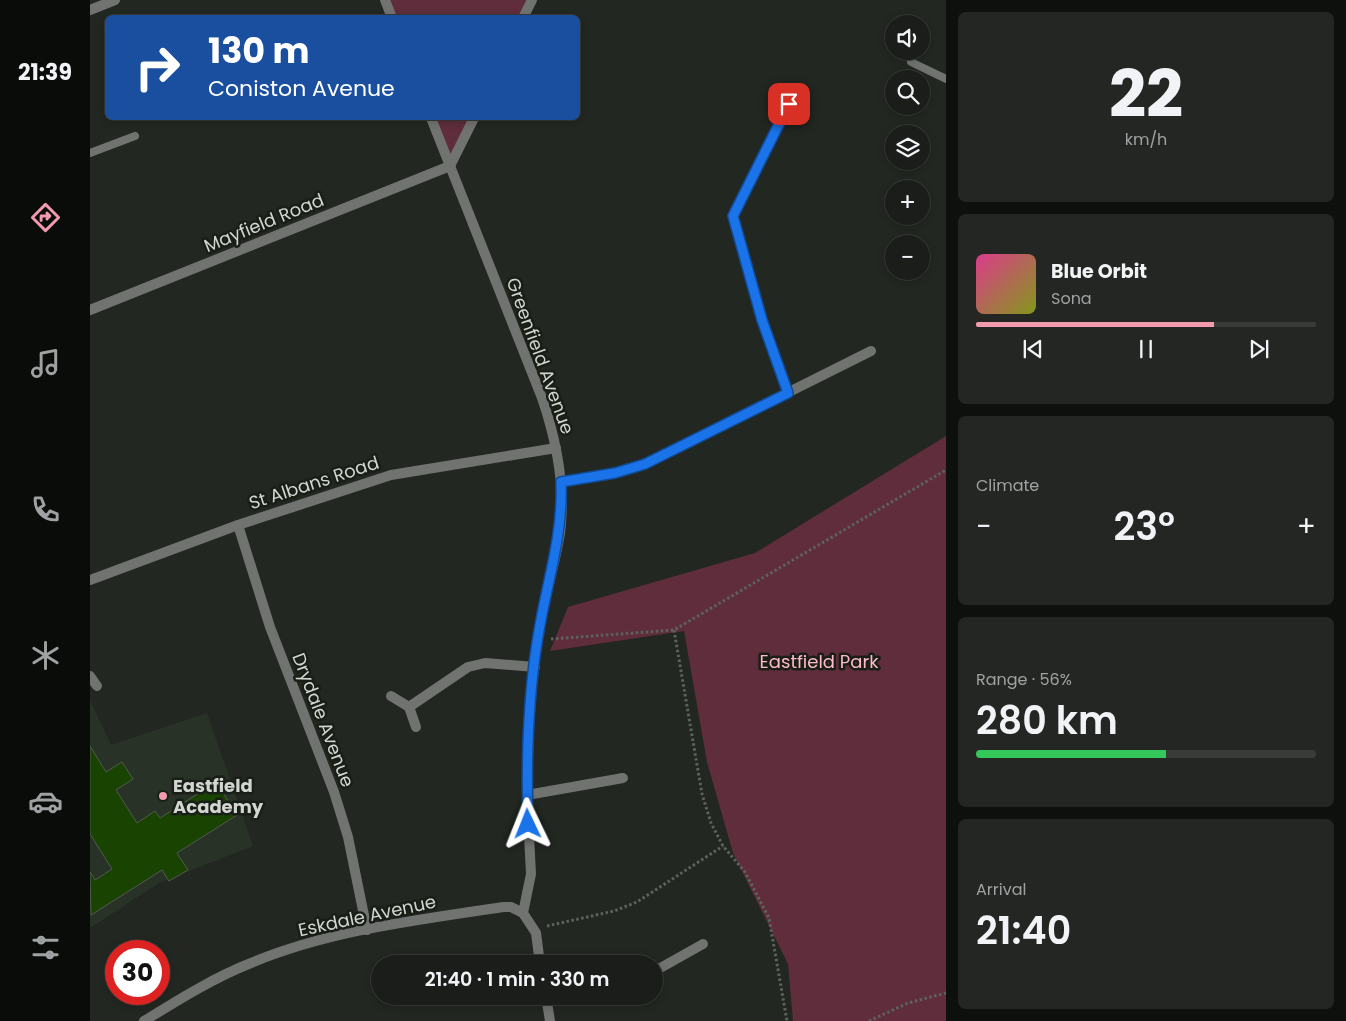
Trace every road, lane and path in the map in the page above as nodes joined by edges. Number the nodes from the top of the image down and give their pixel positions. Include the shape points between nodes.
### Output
1 (114, 0) edge
2 (385, 0) edge
3 (532, 0) edge
4 (90, 10) edge
5 (391, 15) edge
6 (524, 15) edge
7 (911, 62) dead end
8 (946, 79) edge
9 (797, 88) dead end
10 (432, 120) edge
11 (473, 120) edge
12 (135, 136) dead end
13 (90, 154) edge
14 (450, 166) junction
15 (90, 310) edge
16 (871, 351) dead end
17 (788, 393) junction
18 (556, 448) junction
19 (946, 470) edge
20 (561, 482) junction
21 (238, 525) junction
22 (90, 580) edge
23 (674, 630) junction
24 (538, 640) junction
25 (535, 667) junction
26 (90, 676) edge
27 (97, 686) dead end
28 (391, 696) dead end
29 (409, 707) junction
30 (416, 727) dead end
31 (623, 778) dead end
32 (527, 795) junction
33 (528, 824) dead end
34 (529, 836) dead end
35 (723, 846) junction
36 (523, 913) junction
37 (534, 928) junction
38 (367, 930) junction
39 (702, 944) dead end
40 (538, 955) edge
41 (663, 966) edge
42 (946, 993) edge
43 (547, 1005) edge
44 (144, 1021) edge
45 (550, 1021) edge
46 (787, 1021) edge
47 (869, 1021) edge

1 - 4 street
2 - 5 street
3 - 6 street
7 - 8 lane
9 - 17 street via 733,216 762,320
10 - 14 street, Greenfield Avenue
11 - 14 street
12 - 13 lane
14 - 15 street, Mayfield Road
14 - 18 street, Greenfield Avenue via 530,366 552,426
16 - 17 street
17 - 20 street via 645,464 615,473
18 - 20 street, Greenfield Avenue
18 - 21 street, St Albans Road via 392,474
19 - 23 path
20 - 24 street, Greenfield Avenue via 560,532
21 - 22 street, St Albans Road
21 - 38 street, Drydale Avenue via 270,627 334,792 348,837
23 - 24 path
23 - 35 path via 702,794
24 - 25 street, Greenfield Avenue
25 - 29 street via 485,662 468,667
25 - 32 street, Greenfield Avenue
26 - 27 street
28 - 29 street
29 - 30 street
31 - 32 street
32 - 33 street, Greenfield Avenue
34 - 36 street via 529,893
35 - 37 path via 637,902 588,918
35 - 46 path via 745,872 769,918
36 - 37 street
36 - 38 street, Eskdale Avenue via 503,907
37 - 40 street
38 - 44 street, Eskdale Avenue via 332,937 251,962
39 - 41 street
42 - 47 path via 908,1003
43 - 45 street

